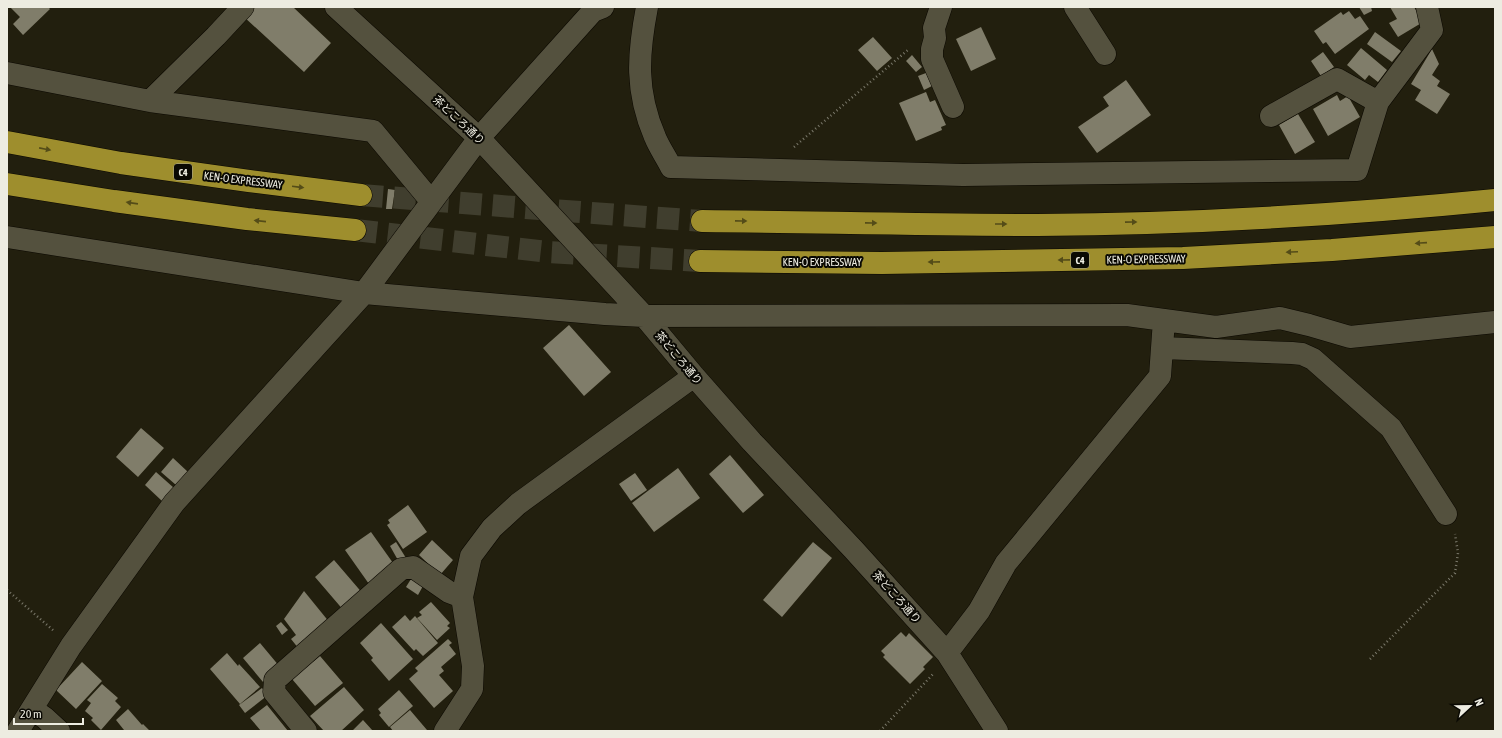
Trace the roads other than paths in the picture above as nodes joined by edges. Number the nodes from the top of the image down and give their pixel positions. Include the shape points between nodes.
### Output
1 (243, 7) edge
2 (336, 7) edge
3 (603, 7) edge
4 (647, 7) edge
5 (941, 7) edge
6 (1075, 7) edge
7 (1428, 7) edge
8 (1106, 54) dead end
9 (7, 73) edge
10 (150, 101) junction
11 (1378, 102) junction
12 (953, 107) dead end
13 (1271, 116) dead end
14 (479, 138) junction
15 (7, 142) edge
16 (7, 184) edge
17 (361, 195) tunnel mouth
18 (1495, 200) edge
19 (431, 201) junction
20 (702, 221) tunnel mouth
21 (355, 230) tunnel mouth
22 (1495, 237) edge
23 (9, 241) edge
24 (700, 262) tunnel mouth
25 (364, 293) junction
26 (644, 316) junction
27 (1164, 320) junction
28 (1486, 323) edge
29 (1162, 348) junction
30 (694, 376) junction
31 (1446, 514) road end
32 (462, 597) junction
33 (948, 655) junction
34 (32, 709) junction
35 (18, 731) edge
36 (59, 731) edge
37 (306, 731) edge
38 (445, 731) edge
39 (997, 731) edge

1 - 10 street
2 - 14 street, 茶どころ通り
3 - 14 street via 593,11
4 - 11 street via 641,40 640,80 645,108 655,137 671,167 963,175 1357,170
5 - 12 street via 934,28 932,59
6 - 8 street
7 - 11 street via 1432,30
9 - 10 street
10 - 19 street via 373,131
11 - 13 street via 1337,79
14 - 19 street
14 - 26 street, 茶どころ通り
15 -> 17 highway, KEN-O EXPRESSWAY / C4 via 121,163
21 -> 16 highway via 247,219
20 -> 18 highway via 1071,224 1330,214
19 - 25 street
22 -> 24 highway, KEN-O EXPRESSWAY / C4 via 1332,250 1183,258 882,263
23 - 25 street
25 - 26 street
25 - 34 street via 174,503 71,646
26 - 27 street via 1127,315
26 - 30 street, 茶どころ通り
27 - 28 street via 1216,327 1280,318 1350,337
27 - 29 street
29 - 31 street via 1302,354 1313,360 1391,428
29 - 33 street via 1160,376 1006,563 980,611
30 - 32 street via 518,504 492,528 471,556
30 - 33 street, 茶どころ通り
32 - 37 street via 449,592 413,568 401,569 275,680 274,692
32 - 38 street via 473,666 472,689
33 - 39 street, 茶どころ通り
34 - 35 street
34 - 36 street

